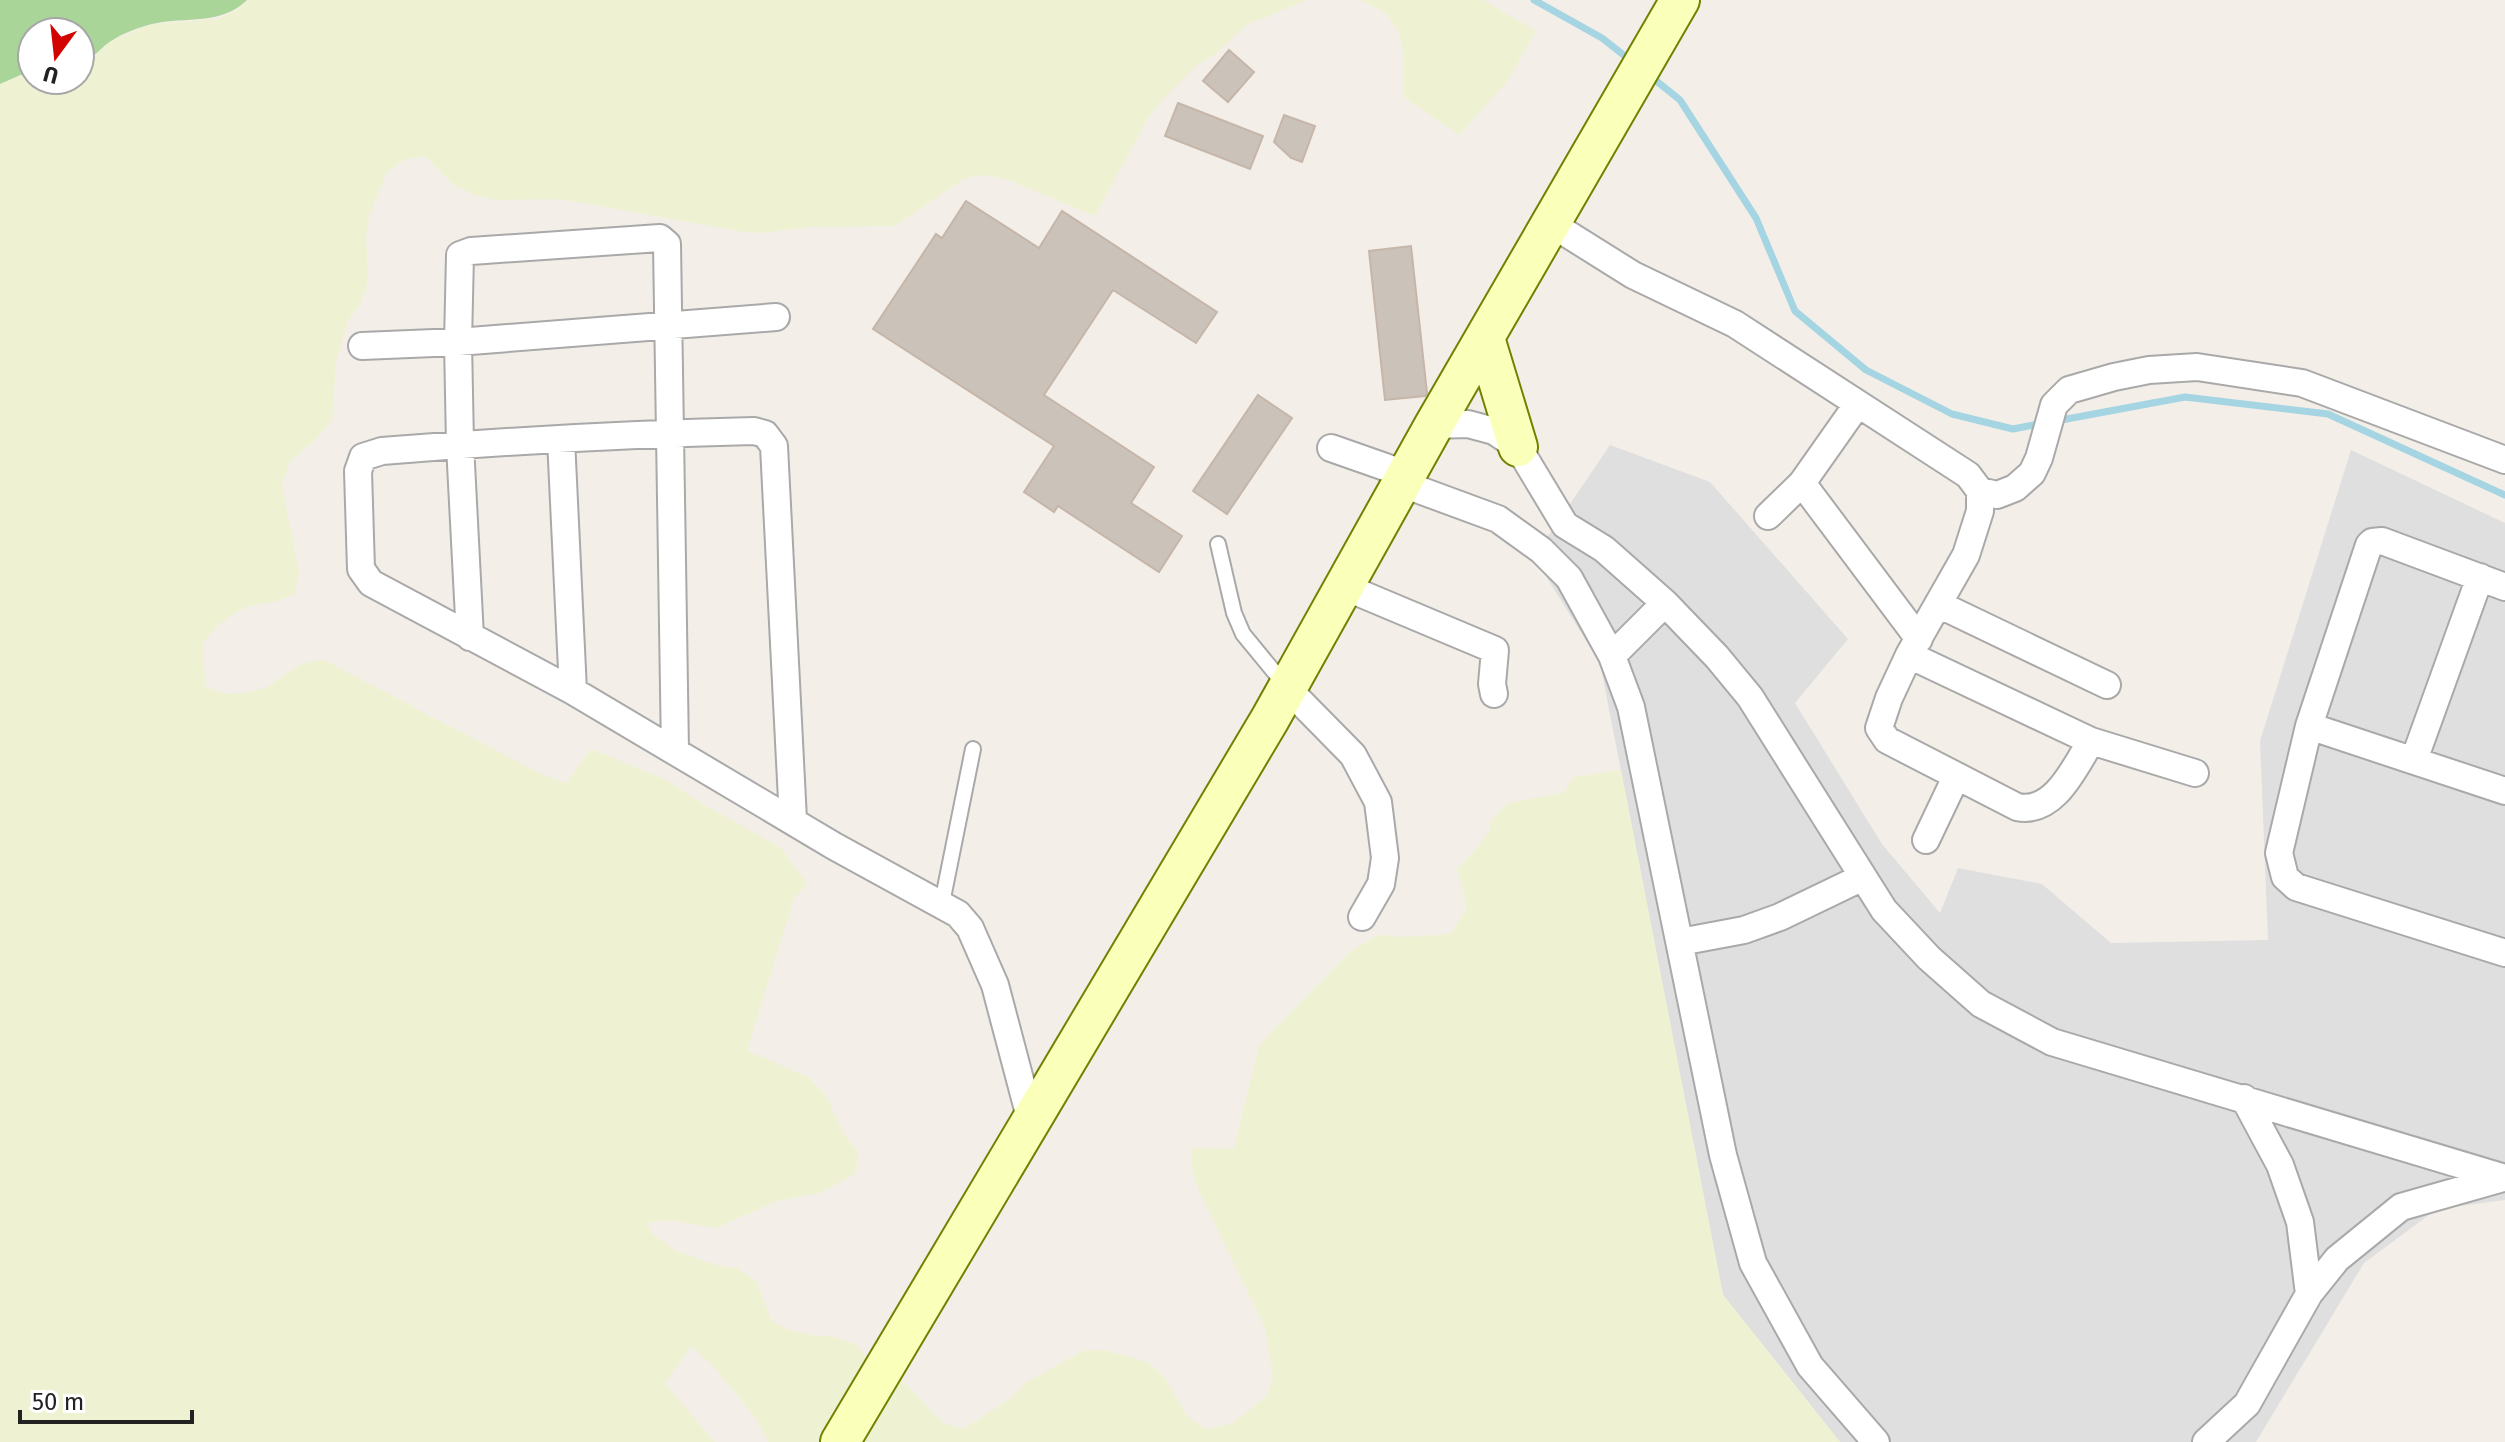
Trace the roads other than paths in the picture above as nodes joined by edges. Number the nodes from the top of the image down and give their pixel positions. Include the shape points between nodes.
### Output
1 (1674, 12) edge
2 (1550, 223) junction
3 (776, 317) dead end
4 (668, 327) junction
5 (1485, 338) junction
6 (458, 342) junction
7 (362, 346) dead end
8 (1857, 405) junction
9 (1434, 425) junction
10 (669, 433) junction
11 (561, 439) junction
12 (460, 445) junction
13 (1518, 447) junction
14 (1331, 448) dead end
15 (2505, 460) edge
16 (1405, 479) junction
17 (1802, 483) junction
18 (1980, 491) junction
19 (1768, 516) dead end
20 (1565, 525) junction
21 (1218, 544) dead end
22 (1541, 550) junction
23 (2480, 577) junction
24 (1345, 587) junction
25 (2505, 587) edge
26 (1665, 603) junction
27 (1940, 605) junction
28 (470, 637) junction
29 (1914, 647) junction
30 (1612, 656) junction
31 (2107, 685) dead end
32 (1287, 688) junction
33 (573, 691) junction
34 (1494, 694) dead end
35 (2309, 726) junction
36 (2091, 741) junction
37 (973, 749) dead end
38 (675, 751) junction
39 (2414, 760) junction
40 (2195, 773) dead end
41 (1956, 777) junction
42 (2505, 791) edge
43 (793, 820) junction
44 (1926, 840) dead end
45 (1863, 877) junction
46 (942, 903) junction
47 (1362, 917) dead end
48 (1680, 942) junction
49 (2505, 953) edge
50 (2244, 1098) junction
51 (1031, 1121) junction
52 (2504, 1178) edge
53 (2309, 1294) junction
54 (840, 1442) edge
55 (1876, 1442) edge
56 (2206, 1442) edge

1 - 2 street
2 - 5 street
2 - 8 street via 1633,275 1735,324
3 - 4 street
4 - 6 street
4 - 6 street via 667,244 660,238 471,251 459,257
4 - 10 street
5 - 9 street
5 - 13 street
6 - 7 street
6 - 12 street
8 - 17 street
8 - 18 street via 1968,475
9 - 13 street via 1468,424 1494,431
9 - 16 street
10 - 11 street
10 - 38 street
10 - 43 street via 754,431 765,434 774,446
11 - 12 street
11 - 33 street
12 - 28 street
12 - 28 street via 363,457 358,471 361,569 371,583
13 - 20 street
14 - 16 street
15 - 18 street via 2302,383 2197,367 2149,370 2069,390 2054,405 2032,473 1997,495
16 - 22 street via 1498,519
16 - 24 street
17 - 19 street
17 - 29 street
18 - 27 street via 1980,511 1966,555
20 - 22 street
20 - 26 street via 1604,549
21 - 32 lane via 1243,634
22 - 30 street via 1569,578
23 - 25 street
23 - 35 street via 2382,541 2372,542
23 - 39 street
24 - 32 street
24 - 34 street via 1495,650
26 - 30 street
26 - 45 street via 1750,697
27 - 29 street
27 - 31 street
28 - 33 street
29 - 36 street
29 - 41 street via 1879,728 1887,740
30 - 48 street via 1631,707
32 - 47 street via 1353,755 1378,802 1385,858 1381,884
32 - 51 street
33 - 38 street
35 - 39 street
35 - 49 street via 2279,853 2285,877 2296,887
36 - 40 street
36 - 41 street via 2064,786 2031,808 2003,802
37 - 46 lane
38 - 43 street
39 - 42 street
41 - 44 street
43 - 46 street
45 - 48 street via 1744,930
45 - 50 street via 1884,910 1981,1004 2052,1042
46 - 51 street via 970,928 995,985
48 - 55 street via 1723,1155 1753,1263 1810,1366
50 - 52 street
50 - 53 street via 2280,1165 2300,1222
51 - 54 street
52 - 53 street via 2401,1207 2337,1259
53 - 56 street via 2247,1404

